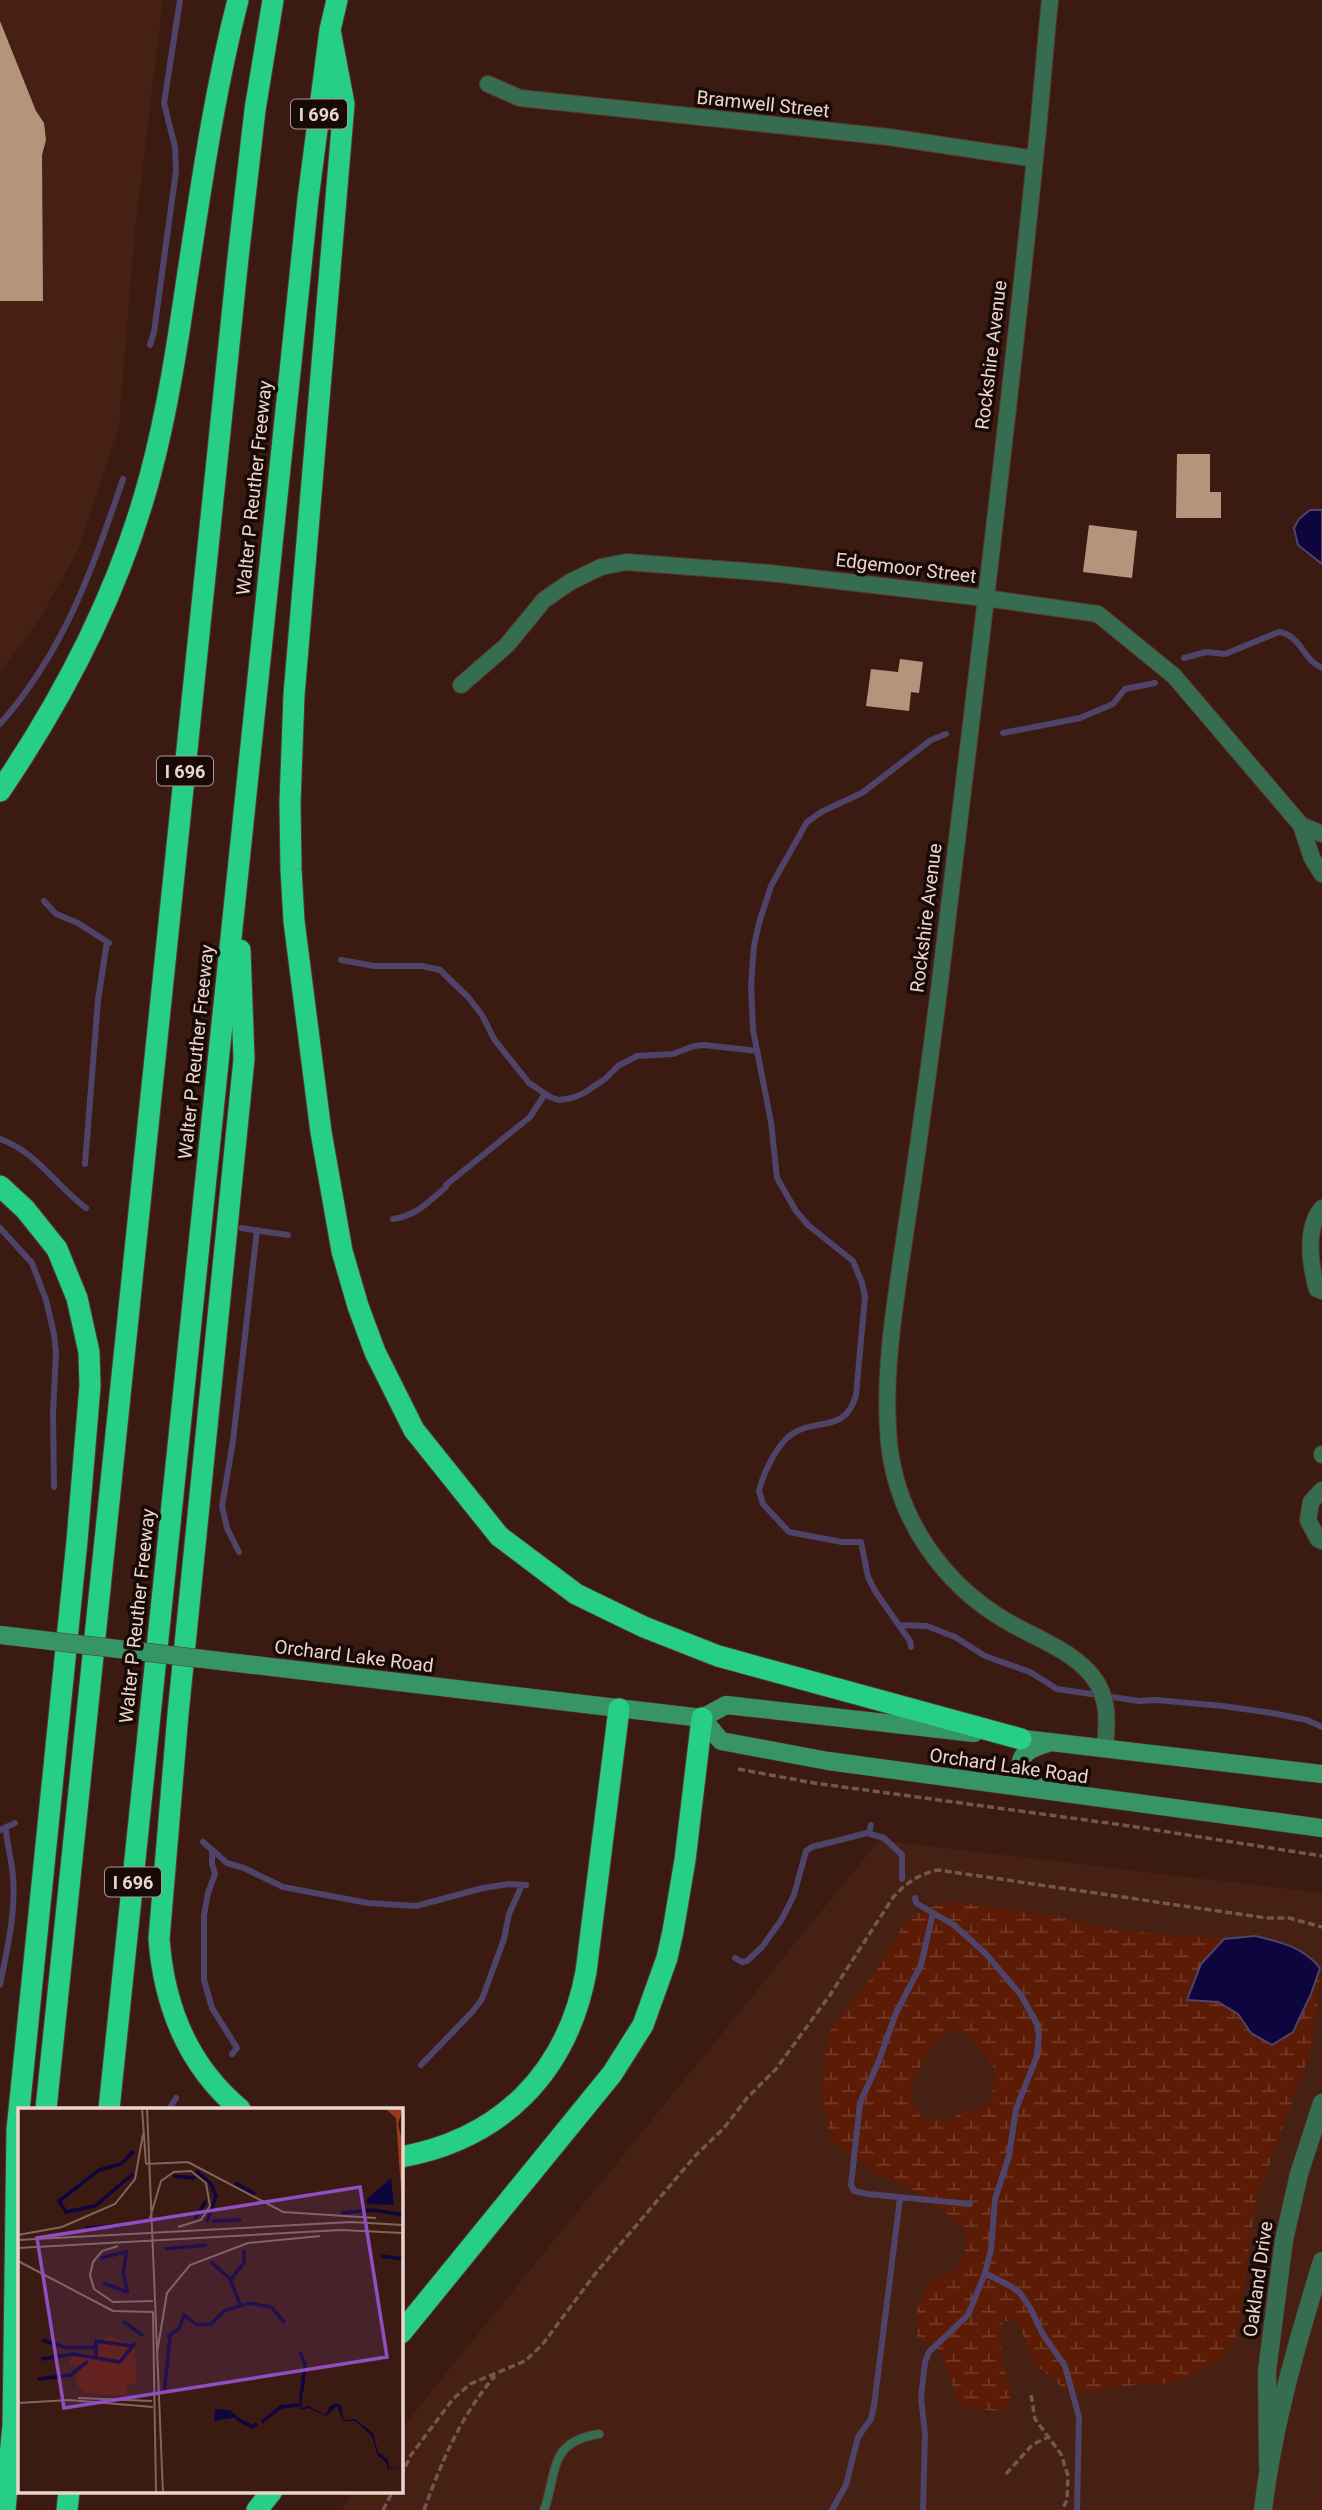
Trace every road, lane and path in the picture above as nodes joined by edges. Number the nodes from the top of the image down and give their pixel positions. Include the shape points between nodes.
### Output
1 (238, 0) edge
2 (273, 0) edge
3 (337, 0) edge
4 (1050, 0) edge
5 (330, 30) junction
6 (488, 84) dead end
7 (1035, 159) junction
8 (985, 598) junction
9 (461, 685) dead end
10 (0, 790) edge
11 (1301, 825) junction
12 (1322, 834) edge
13 (237, 873) junction
14 (1322, 874) edge
15 (0, 1186) edge
16 (1322, 1208) edge
17 (1322, 1291) edge
18 (1322, 1490) edge
19 (1322, 1541) edge
20 (0, 1635) edge
21 (619, 1709) junction
22 (702, 1718) junction
23 (1021, 1739) junction
24 (1051, 1742) junction
25 (1105, 1748) junction
26 (738, 1769) dead end
27 (1322, 1774) edge
28 (1045, 1792) junction
29 (1322, 1828) edge
30 (1322, 1856) edge
31 (1322, 1927) edge
32 (1322, 2103) edge
33 (18, 2108) edge
34 (46, 2108) edge
35 (109, 2108) edge
36 (239, 2108) edge
37 (18, 2111) edge
38 (402, 2157) edge
39 (1322, 2260) edge
40 (402, 2332) edge
41 (496, 2375) junction
42 (18, 2377) edge
43 (1031, 2395) dead end
44 (13, 2426) junction
45 (599, 2434) dead end
46 (1048, 2437) junction
47 (1268, 2465) junction
48 (402, 2474) edge
49 (1006, 2474) dead end
50 (69, 2492) edge
51 (271, 2492) edge
52 (392, 2492) edge
53 (545, 2507) edge
54 (5, 2510) edge
55 (68, 2510) edge
56 (257, 2510) edge
57 (383, 2510) edge
58 (424, 2510) edge
59 (536, 2510) edge
60 (1062, 2510) edge
61 (1263, 2510) edge

1 - 10 highway via 150,476 101,613 52,711
2 - 34 highway, Walter P Reuther Freeway / I 696 via 238,258
3 - 5 highway, Walter P Reuther Freeway / I 696
4 - 7 street, Rockshire Avenue
5 - 13 highway, Walter P Reuther Freeway / I 696
5 - 23 highway via 344,104 294,695 291,869 323,1145 342,1251 375,1352 414,1430 499,1536 576,1594 644,1628 718,1656
6 - 7 street, Bramwell Street via 520,98 888,138
7 - 8 street, Rockshire Avenue
8 - 9 street, Edgemoor Street via 626,562 601,567 544,600 507,645
8 - 11 street, Edgemoor Street via 1098,614 1174,676
8 - 25 street, Rockshire Avenue via 891,1343 890,1444 905,1510 938,1563 1002,1619 1066,1654 1095,1679 1108,1716
11 - 12 street, Edgemoor Street
11 - 14 street, Edgemoor Street
13 - 35 highway, Walter P Reuther Freeway / I 696
13 - 36 highway via 244,1059 177,1714 159,1939 169,2003 181,2033 211,2080
15 - 33 highway via 57,1249 77,1298 89,1352 90,1387
16 - 17 street via 1314,1217 1311,1267 1317,1289
18 - 19 street via 1311,1502 1308,1520
20 - 21 main road, Orchard Lake Road, bridge
21 - 22 main road, Orchard Lake Road
21 - 38 highway via 586,1972 576,2014 558,2053 524,2097 503,2115 445,2147
22 - 23 main road, Orchard Lake Road via 726,1705
22 - 28 main road, Orchard Lake Road via 721,1741 869,1768
22 - 40 highway via 670,1945 642,2025 612,2074
23 - 24 main road, Orchard Lake Road
24 - 25 main road, Orchard Lake Road
24 - 28 main road via 1025,1753 1019,1763 1020,1774
25 - 27 main road, Orchard Lake Road
26 - 30 path
28 - 29 main road, Orchard Lake Road
31 - 41 path via 1289,1917 1253,1917 938,1870 922,1874 894,1896 776,2069 595,2274 542,2346 525,2361
32 - 47 street, Oakland Drive via 1284,2240 1267,2371
37 - 44 highway
39 - 47 street, Oakland Drive via 1287,2379
41 - 48 path via 470,2384 453,2399
41 - 58 path via 470,2409 440,2465
42 - 44 highway
43 - 46 path via 1035,2420
44 - 54 highway
45 - 53 lane via 582,2436 562,2450
46 - 49 path via 1032,2445
46 - 60 path via 1061,2454 1068,2476
47 - 61 street, Oakland Drive
50 - 55 highway
51 - 56 highway
52 - 57 path
53 - 59 lane

